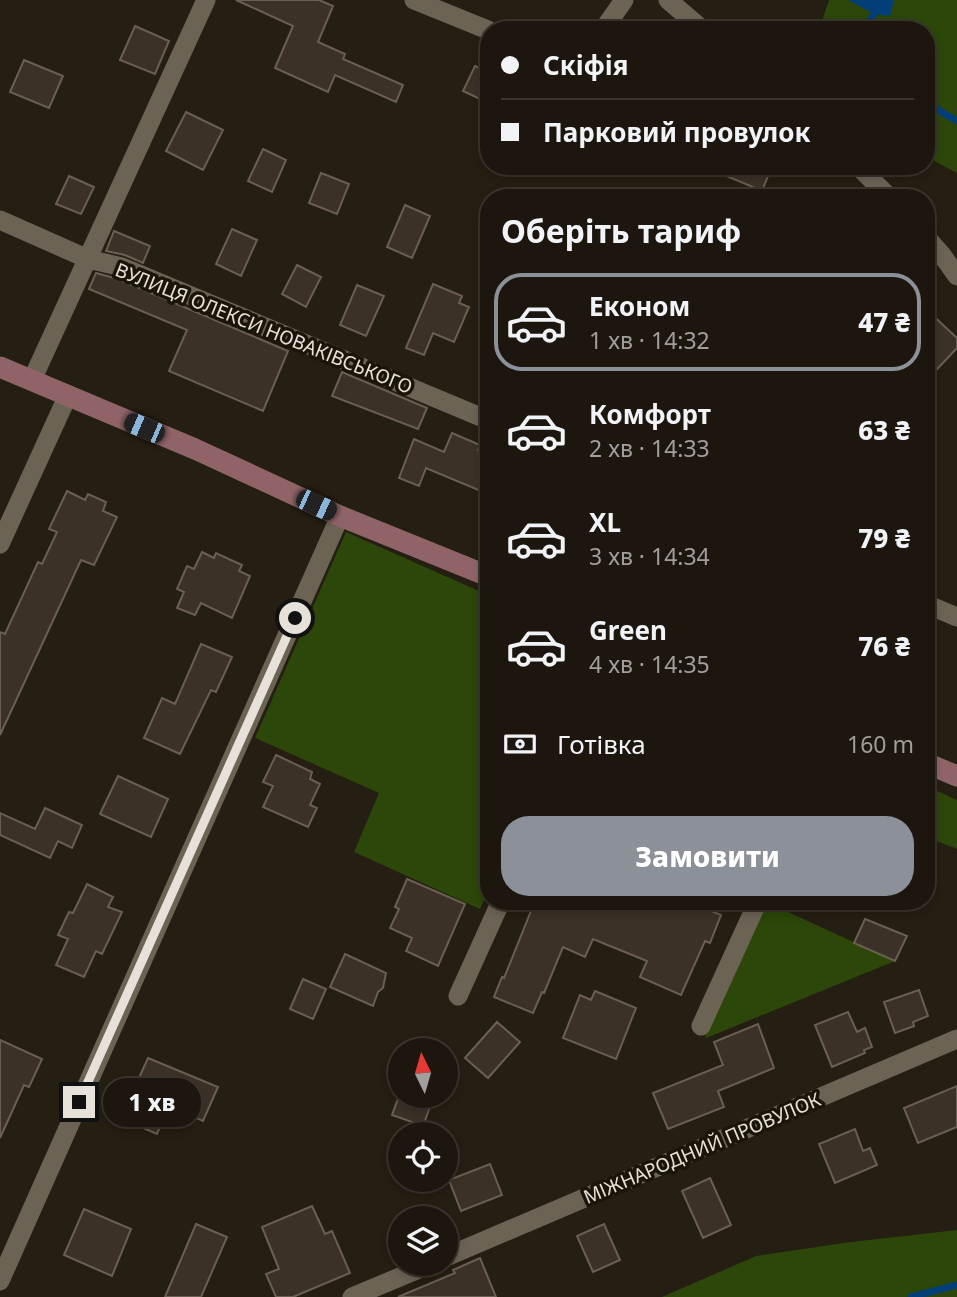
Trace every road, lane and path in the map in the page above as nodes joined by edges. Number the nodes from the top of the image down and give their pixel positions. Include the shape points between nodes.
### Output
1 (206, 0) edge
2 (414, 0) edge
3 (624, 0) edge
4 (668, 0) edge
5 (609, 21) edge
6 (692, 21) edge
7 (480, 27) edge
8 (867, 175) edge
9 (881, 189) edge
10 (0, 220) edge
11 (935, 247) edge
12 (88, 259) junction
13 (957, 276) edge
14 (0, 367) edge
15 (32, 380) junction
16 (68, 395) junction
17 (480, 418) edge
18 (340, 516) junction
19 (0, 544) edge
20 (480, 573) edge
21 (935, 608) edge
22 (957, 617) edge
23 (935, 767) edge
24 (957, 776) edge
25 (497, 910) edge
26 (754, 910) edge
27 (458, 996) dead end
28 (701, 1026) dead end
29 (957, 1039) edge
30 (458, 1252) edge
31 (402, 1276) edge
32 (0, 1281) edge
33 (352, 1297) edge

1 - 12 street
2 - 7 street
3 - 5 street
4 - 6 street
8 - 9 street
10 - 12 street, ВУЛИЦЯ ОЛЕКСИ НОВАКІВСЬКОГО
11 - 13 street
12 - 15 street
12 - 17 street, ВУЛИЦЯ ОЛЕКСИ НОВАКІВСЬКОГО via 122,267
14 - 15 main road
15 - 16 main road
16 - 18 main road
16 - 19 street
18 - 20 main road
18 - 32 street
21 - 22 street
23 - 24 main road
25 - 27 street
26 - 28 street
29 - 30 street, МІЖНАРОДНИЙ ПРОВУЛОК
31 - 33 street

